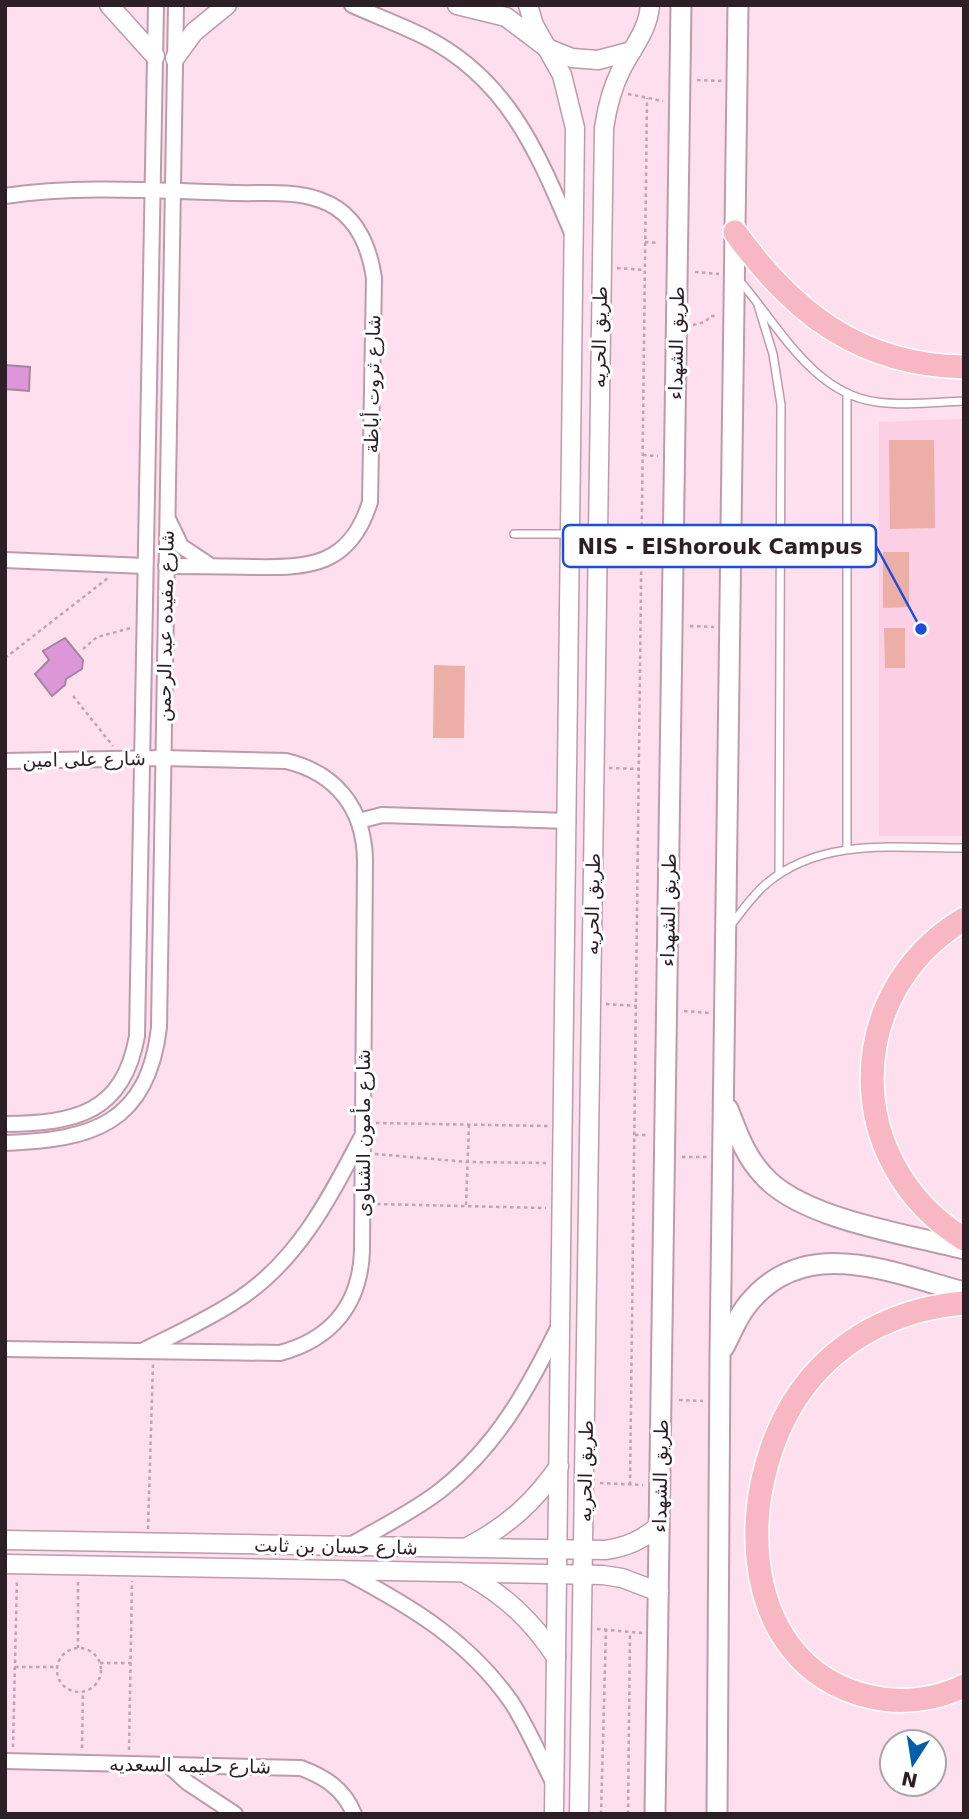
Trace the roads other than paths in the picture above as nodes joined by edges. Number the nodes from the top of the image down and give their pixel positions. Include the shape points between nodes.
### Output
1 (109, 5) edge
2 (156, 5) edge
3 (176, 5) edge
4 (227, 5) edge
5 (352, 5) edge
6 (457, 5) edge
7 (528, 5) edge
8 (650, 5) edge
9 (681, 5) edge
10 (738, 5) edge
11 (547, 48) junction
12 (632, 51) junction
13 (155, 56) junction
14 (175, 58) junction
15 (575, 128) junction
16 (604, 128) junction
17 (152, 191) junction
18 (172, 191) junction
19 (5, 196) edge
20 (735, 232) junction
21 (600, 238) junction
22 (575, 241) junction
23 (734, 275) junction
24 (758, 305) junction
25 (964, 367) edge
26 (847, 393) junction
27 (964, 401) edge
28 (167, 511) junction
29 (514, 534) dead end
30 (571, 534) junction
31 (5, 560) edge
32 (145, 566) junction
33 (166, 566) junction
34 (212, 566) junction
35 (143, 758) junction
36 (163, 758) junction
37 (5, 761) edge
38 (359, 821) junction
39 (568, 821) junction
40 (964, 848) edge
41 (847, 849) junction
42 (779, 874) junction
43 (964, 919) edge
44 (726, 931) junction
45 (723, 1097) junction
46 (5, 1124) edge
47 (363, 1128) junction
48 (5, 1143) edge
49 (964, 1239) edge
50 (964, 1249) edge
51 (964, 1292) edge
52 (964, 1303) edge
53 (561, 1322) junction
54 (5, 1349) edge
55 (147, 1352) junction
56 (720, 1354) junction
57 (559, 1466) junction
58 (660, 1525) junction
59 (5, 1540) edge
60 (349, 1546) junction
61 (466, 1548) junction
62 (558, 1549) junction
63 (584, 1550) junction
64 (11, 1565) edge
65 (345, 1571) junction
66 (465, 1573) junction
67 (558, 1575) junction
68 (584, 1575) junction
69 (659, 1592) junction
70 (556, 1657) junction
71 (964, 1686) edge
72 (9, 1761) edge
73 (167, 1764) junction
74 (554, 1784) junction
75 (234, 1814) edge
76 (354, 1814) edge
77 (554, 1814) edge
78 (579, 1814) edge
79 (655, 1814) edge
80 (717, 1814) edge

1 - 13 street
2 - 13 street, شارع مفيده عبد الرحمن
3 - 14 street, شارع مفيده عبد الرحمن
4 - 14 street via 200,26
5 - 22 street via 427,38 493,88 540,156
6 - 11 street via 506,17
7 - 11 street, طريق الحريه
8 - 12 street, طريق الحريه via 647,26
9 - 58 main road, طريق الشهداء
10 - 20 main road
11 - 12 street via 586,60
11 - 15 street, طريق الحريه via 562,75
12 - 16 street, طريق الحريه via 613,90
13 - 17 street, شارع مفيده عبد الرحمن
14 - 18 street, شارع مفيده عبد الرحمن
15 - 16 street via 589,133
15 - 22 street, طريق الحريه
16 - 21 street, طريق الحريه
17 - 18 street, شارع ثروت أباظة
17 - 19 street, شارع ثروت أباظة
17 - 32 street, شارع مفيده عبد الرحمن
18 - 28 street, شارع مفيده عبد الرحمن
18 - 34 street, شارع ثروت أباظة via 320,200 342,212 359,230 370,253 374,278 370,502 363,523 343,548 315,564 294,568
20 - 23 main road
20 - 25 highway via 785,294 825,326 897,358
21 - 22 street via 587,236
21 - 63 street, طريق الحريه
22 - 30 street, طريق الحريه
23 - 24 lane
23 - 44 main road
24 - 26 lane via 814,369
24 - 42 lane via 773,354 781,405
26 - 27 lane via 889,403
26 - 41 lane
28 - 33 street, شارع مفيده عبد الرحمن
28 - 34 street via 181,546
29 - 30 lane
30 - 39 street, طريق الحريه
31 - 32 street
32 - 33 street via 155,579
32 - 33 street via 156,553
32 - 35 street, شارع مفيده عبد الرحمن
33 - 34 street, شارع ثروت أباظة
33 - 36 street, شارع مفيده عبد الرحمن
35 - 36 street, شارع على امين
35 - 37 street, شارع على امين
35 - 46 street, شارع مفيده عبد الرحمن via 133,1060 122,1082 86,1114 63,1122
36 - 38 street, شارع مأمون الشناوى via 303,765 333,782
36 - 48 street, شارع مفيده عبد الرحمن via 159,1027 156,1056 145,1083 128,1106 105,1124 78,1136
38 - 39 street via 382,815
38 - 47 street, شارع مأمون الشناوى via 365,842
39 - 53 street, طريق الحريه
40 - 41 lane
41 - 42 lane via 811,857
42 - 44 lane
43 - 49 highway via 928,945 901,977 883,1014 871,1076 876,1117 892,1163 920,1203
44 - 45 main road
45 - 50 main road via 754,1165 786,1196 813,1209
45 - 56 main road
47 - 55 street via 320,1215 270,1275 239,1299
47 - 55 street, شارع مأمون الشناوى via 361,1271 356,1291 334,1325 318,1338 281,1353
51 - 56 main road via 853,1263 808,1264 781,1275 758,1293 740,1315
52 - 71 highway via 924,1308 882,1323 844,1347 811,1377 786,1414 768,1455 758,1547 770,1612 790,1649 820,1677 858,1695 899,1701
53 - 57 street, طريق الحريه
53 - 60 street via 512,1415 474,1460 439,1492
54 - 55 street, شارع مأمون الشناوى
56 - 80 main road
57 - 61 street via 519,1514
57 - 62 street, طريق الحريه
58 - 63 street, شارع حسان بن ثابت via 624,1548
58 - 69 main road, طريق الشهداء
59 - 60 street, شارع حسان بن ثابت
60 - 61 street, شارع حسان بن ثابت
61 - 62 street, شارع حسان بن ثابت
62 - 63 street, شارع حسان بن ثابت
62 - 67 street, طريق الحريه
63 - 68 street, طريق الحريه
64 - 65 street, شارع حسان بن ثابت
65 - 66 street, شارع حسان بن ثابت
65 - 74 street via 428,1617 460,1642 513,1705
66 - 67 street, شارع حسان بن ثابت
66 - 70 street via 517,1608
67 - 68 street, شارع حسان بن ثابت
67 - 70 street, طريق الحريه
68 - 69 street, شارع حسان بن ثابت via 622,1578
68 - 78 street, طريق الحريه
69 - 79 main road, طريق الشهداء
70 - 74 street, طريق الحريه
72 - 73 street, شارع حليمه السعديه
73 - 75 street
73 - 76 street, شارع حليمه السعديه via 302,1768 338,1788
74 - 77 street, طريق الحريه

